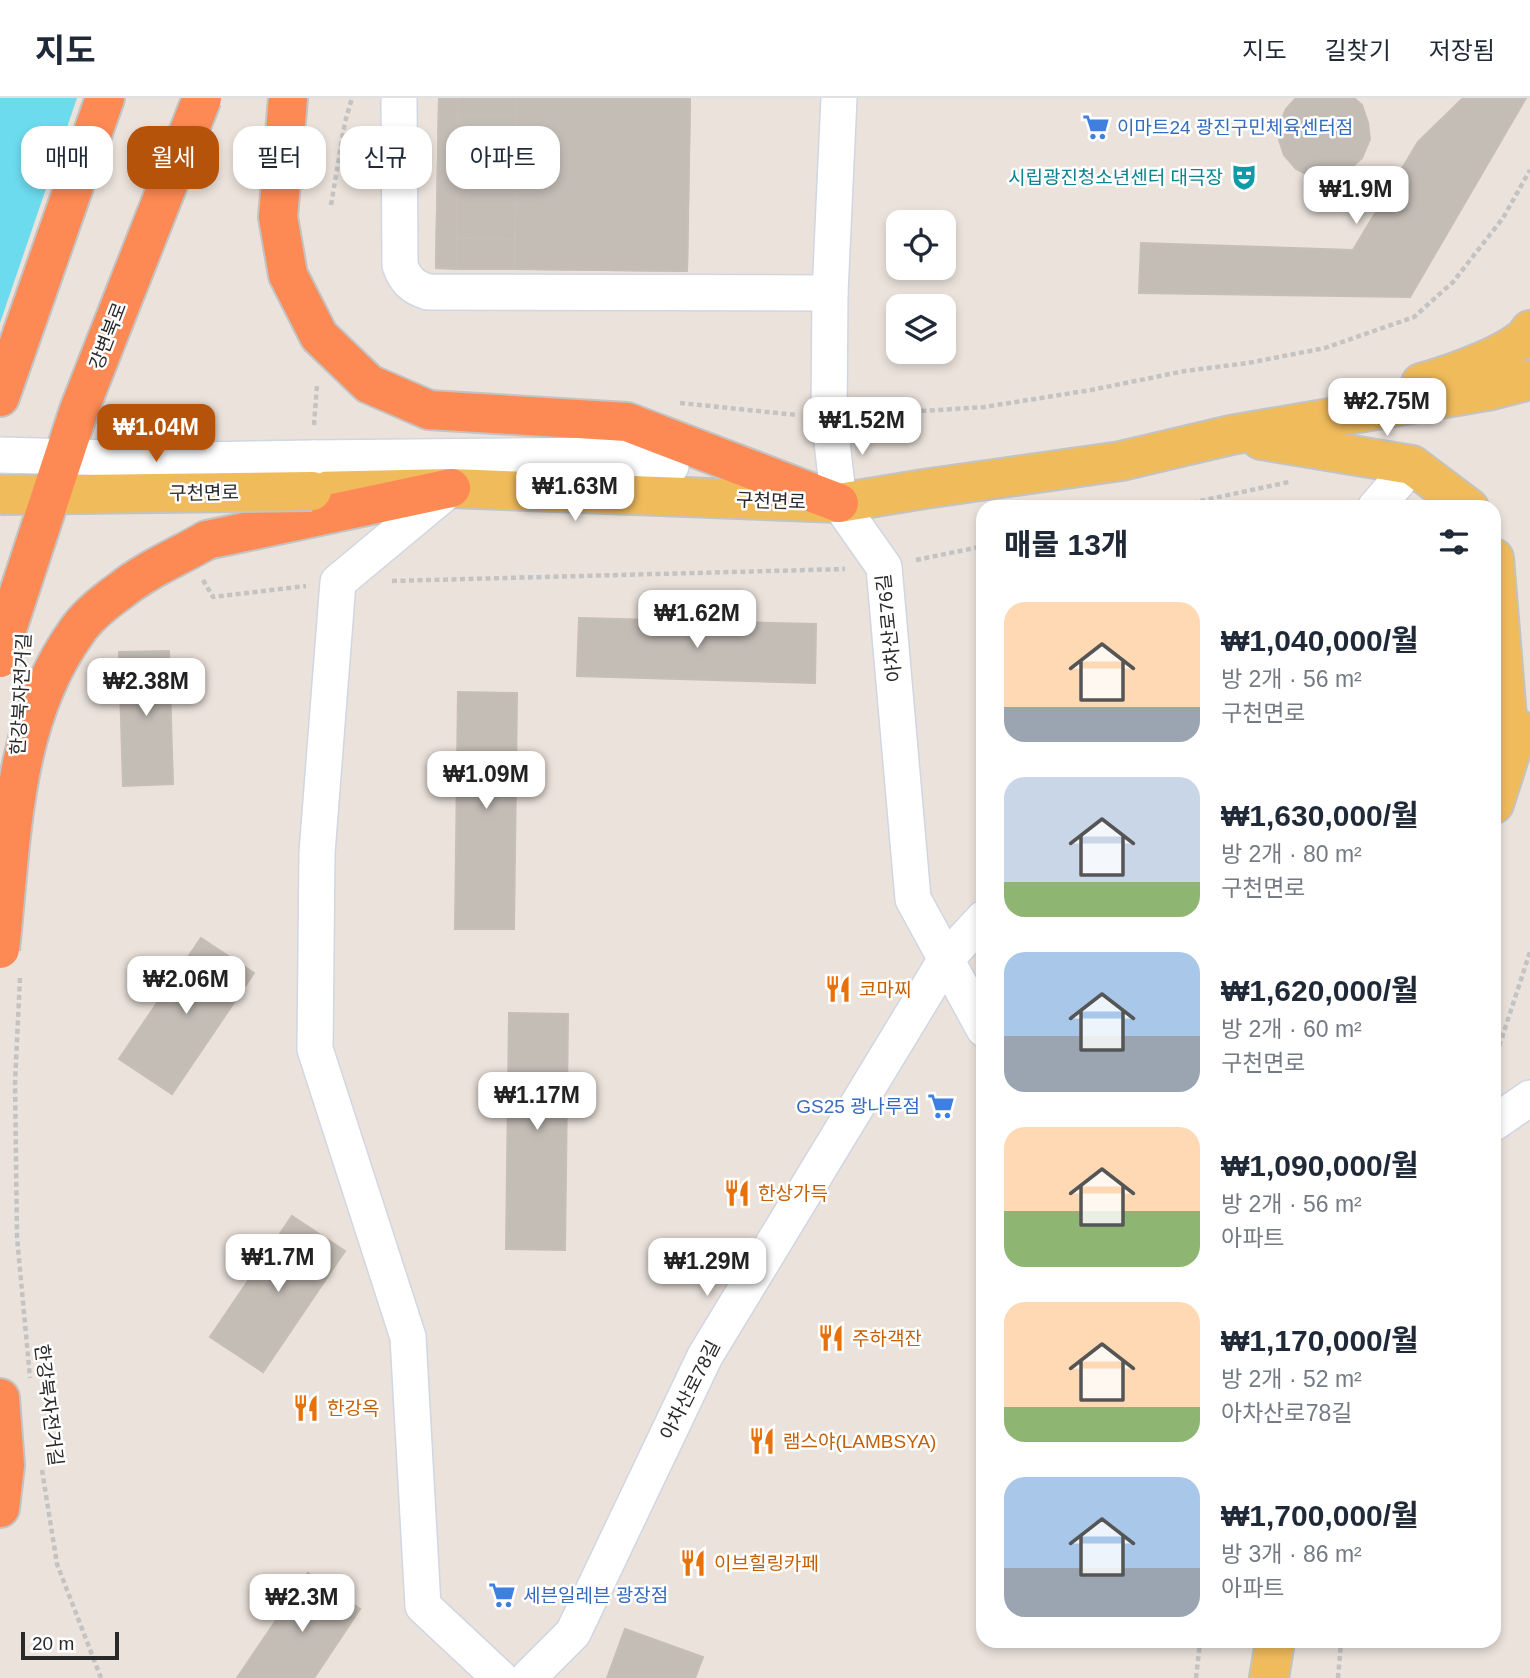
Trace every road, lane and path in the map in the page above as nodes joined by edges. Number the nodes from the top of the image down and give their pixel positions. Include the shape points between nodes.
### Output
1 (105, 98) edge
2 (202, 98) edge
3 (288, 98) edge
4 (352, 98) edge
5 (398, 98) edge
6 (839, 98) edge
7 (1530, 170) edge
8 (331, 205) dead end
9 (830, 293) junction
10 (1530, 330) edge
11 (1530, 380) edge
12 (0, 397) edge
13 (673, 402) dead end
14 (829, 416) junction
15 (1231, 435) junction
16 (0, 455) edge
17 (1412, 465) junction
18 (671, 466) dead end
19 (312, 475) junction
20 (1301, 479) dead end
21 (451, 488) junction
22 (0, 495) edge
23 (1204, 500) edge
24 (1382, 500) edge
25 (1458, 500) edge
26 (839, 503) junction
27 (976, 548) edge
28 (884, 567) junction
29 (203, 580) dead end
30 (338, 582) junction
31 (1501, 643) edge
32 (0, 658) edge
33 (1530, 686) edge
34 (1510, 753) junction
35 (1501, 782) edge
36 (976, 927) edge
37 (1530, 953) edge
38 (946, 959) junction
39 (10, 963) edge
40 (976, 1014) edge
41 (1501, 1041) edge
42 (1530, 1098) edge
43 (1501, 1118) edge
44 (15, 1391) edge
45 (41, 1462) dead end
46 (0, 1508) edge
47 (1199, 1648) edge
48 (1274, 1648) edge
49 (1340, 1648) edge
50 (100, 1678) edge
51 (500, 1678) edge
52 (528, 1678) edge
53 (1196, 1678) edge
54 (1269, 1678) edge
55 (1338, 1678) edge

1 - 12 highway
2 - 32 highway, 강변북로, bridge via 79,410
3 - 26 highway via 278,217 288,275 319,335 369,384 429,410 627,422
4 - 8 path
5 - 9 street via 400,265 416,288 428,292
6 - 9 street, 아차산로76길
7 - 14 path via 1503,218 1434,300 1414,317 1338,344 984,407
9 - 14 street, 아차산로76길
10 - 15 main road via 1526,338 1488,359 1438,379
11 - 15 main road, 구천면로
13 - 14 path
14 - 26 street, 아차산로76길
15 - 17 main road
15 - 26 main road, 구천면로 via 1121,461
16 - 19 street, bridge via 191,460
17 - 24 street
17 - 25 main road
18 - 19 street via 619,455
19 - 21 main road, 구천면로
19 - 22 main road, 구천면로, bridge
20 - 23 path
21 - 26 main road, 구천면로
21 - 30 street
21 - 39 highway, bridge via 207,540 149,569 78,629 39,700 27,735 20,771
26 - 28 street, 아차산로76길
27 - 28 path
28 - 30 path
28 - 38 street, 아차산로76길 via 914,899
29 - 30 path via 213,597
30 - 51 street via 317,853 315,1049 408,1337 423,1606
31 - 34 main road
33 - 34 main road
34 - 35 main road
36 - 38 street, 아차산로78길
37 - 41 path
38 - 40 street, 아차산로76길
38 - 52 street, 아차산로78길 via 705,1356 573,1633
39 - 44 path, 한강북자전거길 via 17,1237
42 - 43 street
44 - 46 highway
45 - 50 path, 한강북자전거길 via 57,1564
47 - 53 path
48 - 54 main road
49 - 55 path

